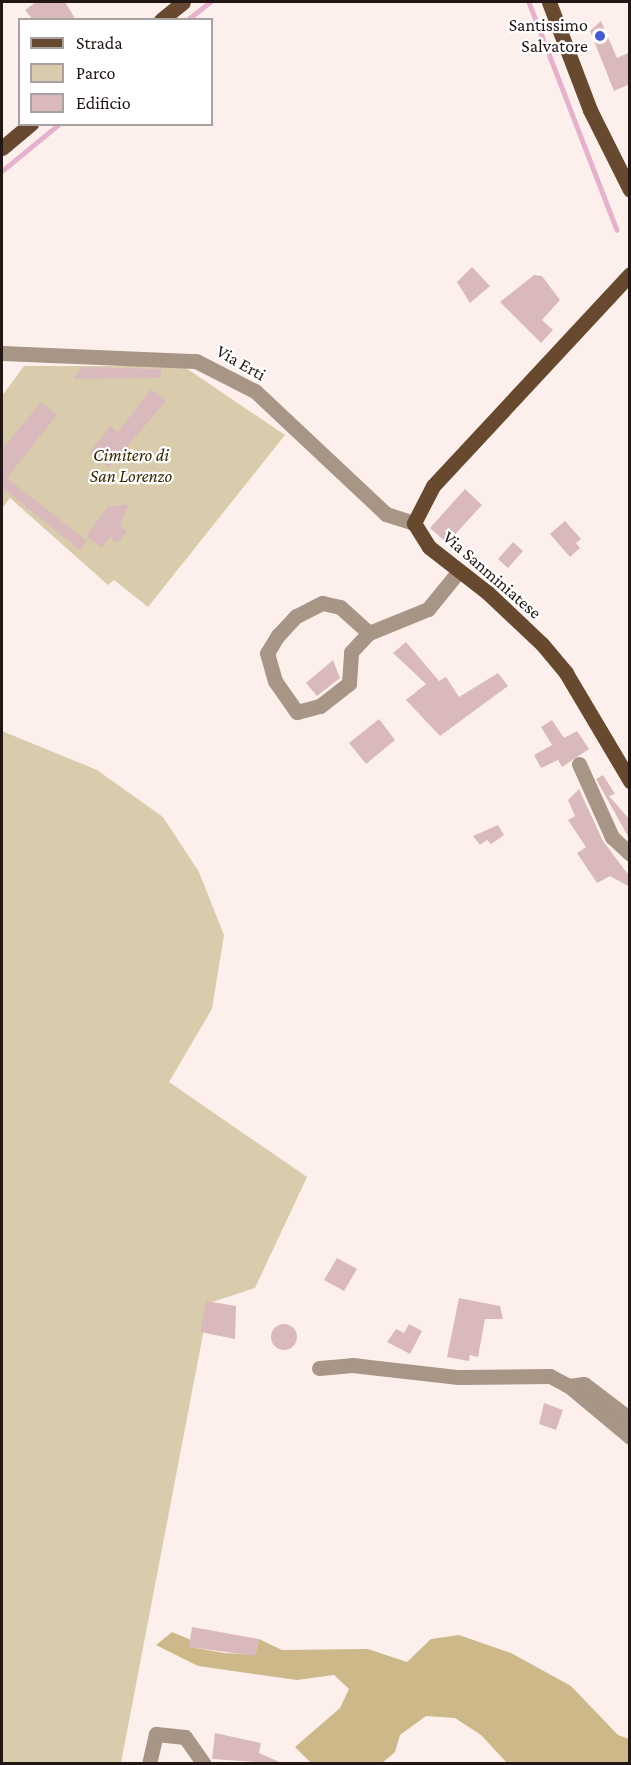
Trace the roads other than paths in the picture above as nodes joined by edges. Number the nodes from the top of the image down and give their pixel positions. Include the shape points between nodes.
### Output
1 (183, 2) edge
2 (549, 2) edge
3 (163, 18) edge
4 (29, 126) edge
5 (2, 148) edge
6 (630, 190) edge
7 (630, 274) edge
8 (2, 353) edge
9 (414, 523) junction
10 (459, 571) junction
11 (369, 633) junction
12 (579, 764) dead end
13 (630, 781) edge
14 (630, 854) edge
15 (320, 1368) dead end
16 (569, 1386) junction
17 (630, 1419) edge
18 (630, 1437) edge
19 (149, 1764) edge
20 (204, 1764) edge

1 - 3 main road
2 - 6 main road via 590,110
4 - 5 main road
7 - 9 main road via 433,486
8 - 9 street, Via Erti via 196,361 255,391 386,514
9 - 10 main road, Via Sanminiatese via 429,547
10 - 11 street via 428,609
10 - 13 main road, Via Sanminiatese via 504,607 566,673
11 - 11 street via 351,652 349,683 320,706 297,712 274,681 267,653 278,635 296,616 322,603 340,607
12 - 14 street via 612,837
15 - 16 street via 352,1365 458,1377 550,1376
16 - 17 street via 585,1384
16 - 18 street
19 - 20 street via 156,1734 185,1737

